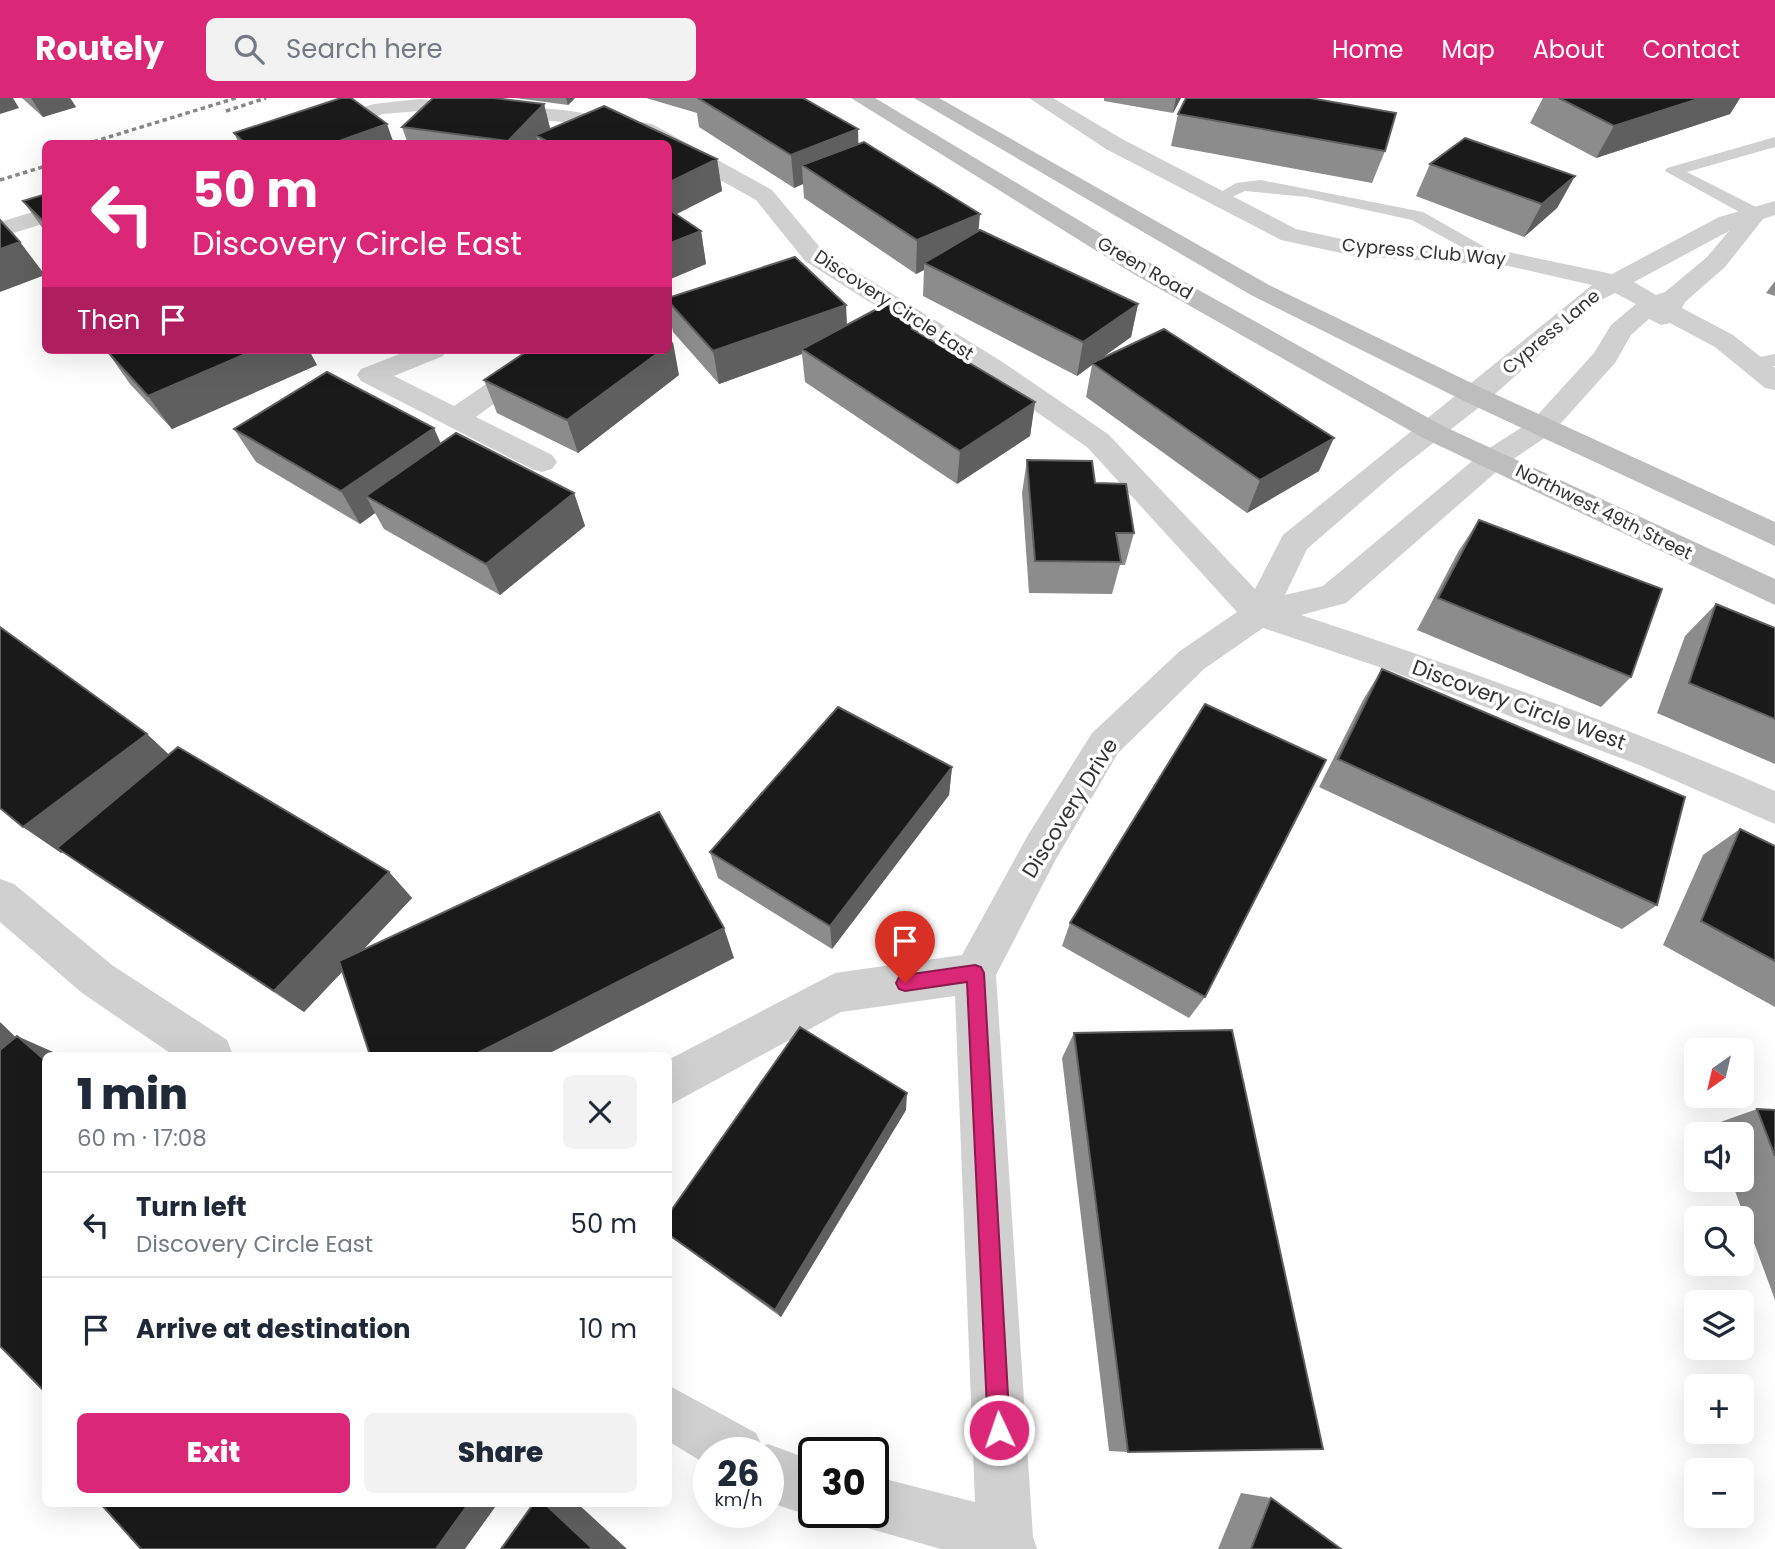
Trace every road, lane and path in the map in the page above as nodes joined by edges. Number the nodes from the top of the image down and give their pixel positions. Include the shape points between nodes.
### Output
1 (861, 98) edge
2 (924, 98) edge
3 (1051, 101) edge
4 (281, 140) edge
5 (667, 140) edge
6 (672, 142) edge
7 (1775, 142) edge
8 (1217, 199) junction
9 (1765, 211) edge
10 (42, 216) edge
11 (0, 230) edge
12 (814, 256) junction
13 (1495, 258) junction
14 (790, 265) edge
15 (1614, 282) junction
16 (1665, 304) junction
17 (424, 354) edge
18 (548, 354) edge
19 (1763, 362) edge
20 (1775, 382) edge
21 (1476, 396) junction
22 (455, 418) junction
23 (1542, 427) junction
24 (1433, 432) junction
25 (1493, 459) junction
26 (542, 462) dead end
27 (1775, 535) edge
28 (1775, 593) edge
29 (1259, 614) junction
30 (1775, 808) edge
31 (0, 898) edge
32 (975, 973) junction
33 (206, 1052) edge
34 (672, 1082) edge
35 (672, 1413) edge
36 (712, 1437) edge
37 (889, 1509) edge
38 (1007, 1543) edge

1 - 24 main road, Green Road via 1141,268
2 - 21 main road, Green Road via 1260,290
3 - 8 street, Cypress Club Way
4 - 5 street, Discovery Circle East via 381,108 419,105 540,114 644,129
6 - 12 street, Discovery Circle East via 764,195
7 - 9 lane via 1673,171
8 - 13 street, Cypress Club Way via 1289,234 1355,249
8 - 13 lane via 1242,186 1307,192 1417,216
9 - 15 street, Cypress Lane via 1727,222
9 - 16 street via 1716,262
10 - 11 street
12 - 14 street
12 - 29 street, Discovery Circle East via 991,367 1098,441
13 - 15 street, Cypress Club Way
15 - 16 street, Cypress Club Way
15 - 21 street, Cypress Lane via 1592,295
16 - 19 street, Cypress Club Way
16 - 23 street, Discovery Drive via 1629,345 1605,357
17 - 22 street via 371,375
18 - 22 street
19 - 20 street, Cypress Club Way
21 - 23 main road
21 - 24 street, Cypress Lane
22 - 26 street
23 - 25 street, Discovery Drive
23 - 27 main road
24 - 25 main road, Northwest 49th Street
24 - 29 street, Discovery Drive via 1386,465 1294,543
25 - 28 main road, Northwest 49th Street
25 - 29 street, Discovery Drive via 1335,595
29 - 30 street, Discovery Circle West via 1652,754
29 - 32 street, Discovery Drive via 1192,660 1105,743 1042,847
31 - 33 street via 97,979
32 - 34 street via 835,993
32 - 38 street
35 - 36 street
37 - 38 street

